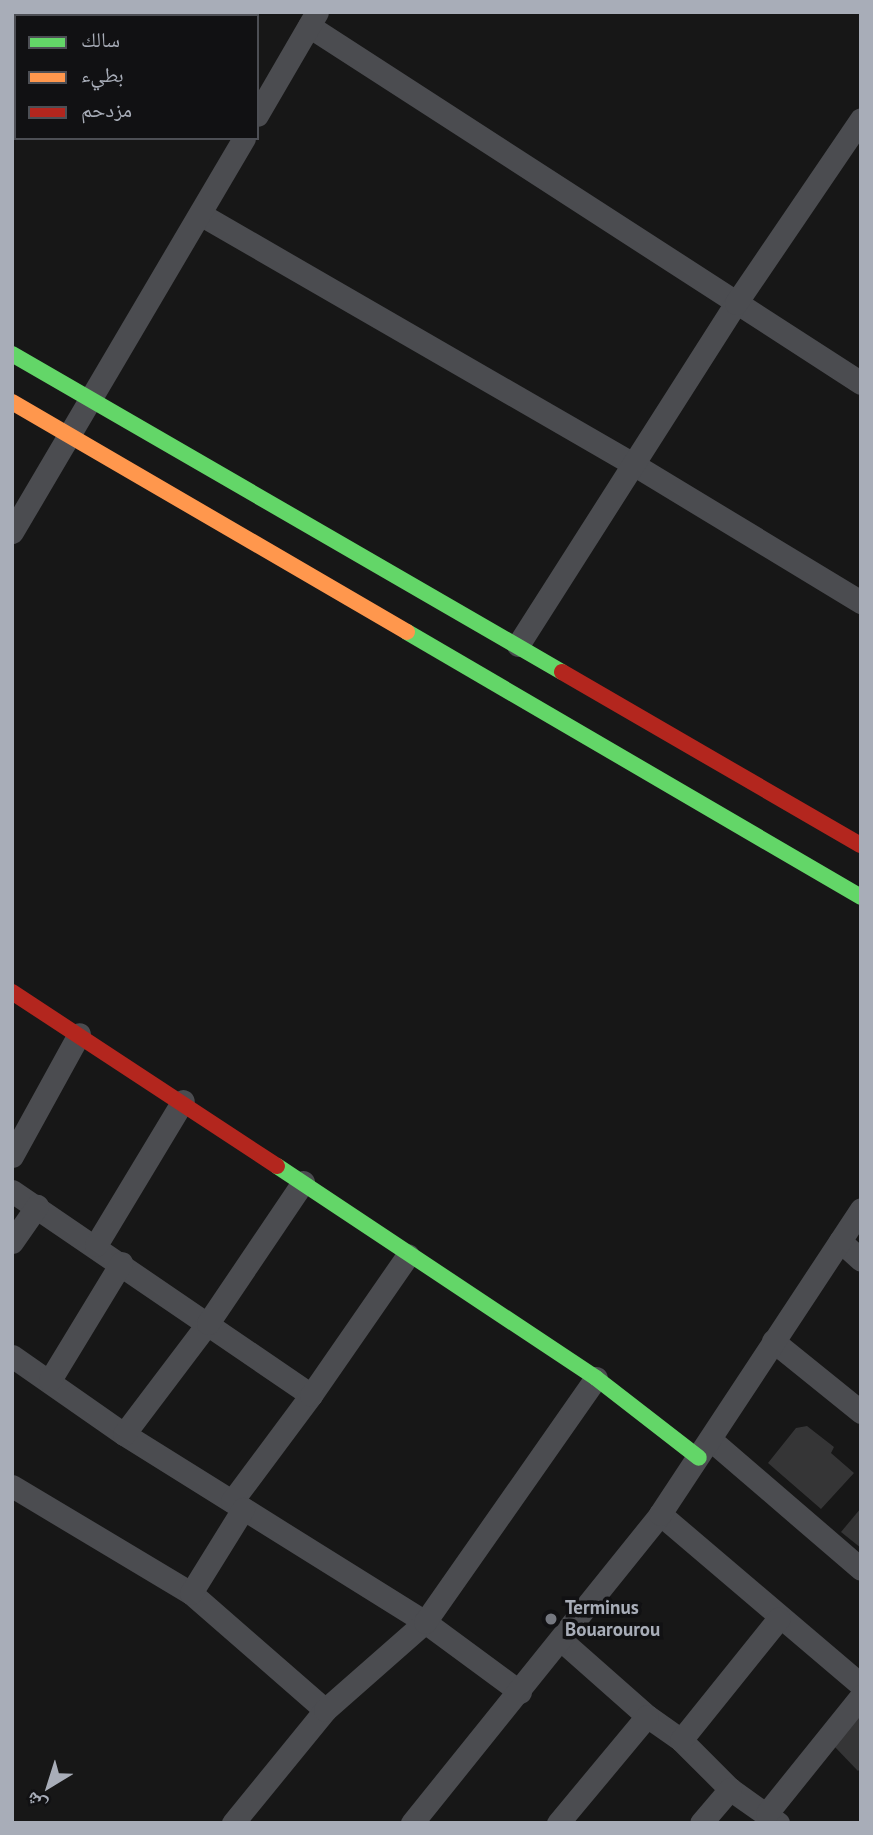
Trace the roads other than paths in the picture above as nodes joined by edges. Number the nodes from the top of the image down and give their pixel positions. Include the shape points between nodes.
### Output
1 (313, 19) edge
2 (259, 112) edge
3 (861, 119) edge
4 (243, 140) edge
5 (200, 214) junction
6 (736, 303) junction
7 (12, 354) edge
8 (861, 383) edge
9 (90, 400) junction
10 (12, 402) edge
11 (69, 436) junction
12 (633, 464) junction
13 (12, 532) edge
14 (861, 602) edge
15 (518, 645) junction
16 (861, 845) edge
17 (861, 897) edge
18 (12, 992) edge
19 (79, 1034) junction
20 (183, 1101) junction
21 (12, 1156) edge
22 (303, 1182) junction
23 (12, 1191) edge
24 (37, 1206) junction
25 (861, 1209) edge
26 (840, 1241) junction
27 (12, 1242) edge
28 (96, 1245) junction
29 (408, 1255) junction
30 (861, 1260) edge
31 (121, 1263) junction
32 (208, 1323) junction
33 (773, 1340) junction
34 (12, 1356) edge
35 (596, 1378) junction
36 (50, 1380) junction
37 (311, 1395) junction
38 (861, 1412) edge
39 (124, 1434) junction
40 (705, 1449) junction
41 (12, 1486) edge
42 (238, 1505) junction
43 (660, 1514) junction
44 (861, 1569) edge
45 (191, 1593) junction
46 (779, 1618) junction
47 (425, 1622) junction
48 (561, 1640) junction
49 (861, 1685) edge
50 (520, 1692) junction
51 (861, 1696) edge
52 (325, 1710) junction
53 (646, 1716) junction
54 (681, 1740) junction
55 (730, 1789) junction
56 (773, 1818) edge
57 (233, 1823) edge
58 (412, 1823) edge
59 (558, 1823) edge
60 (701, 1823) edge

1 - 2 street
1 - 6 street
3 - 6 street
4 - 5 street
5 - 9 street
5 - 12 street
6 - 8 street
6 - 12 street
7 - 9 street
9 - 11 street
9 - 15 street
10 - 11 street
11 - 13 street
11 - 17 street
12 - 14 street
12 - 15 street
15 - 16 street
18 - 19 street
19 - 20 street
19 - 21 street
20 - 22 street
20 - 28 street
22 - 29 street
22 - 32 street
23 - 24 street
24 - 27 street
24 - 28 street
25 - 26 street
26 - 30 street
26 - 33 street
28 - 31 street
29 - 35 street
29 - 37 street
31 - 32 street
31 - 36 street
32 - 37 street
32 - 39 street
33 - 38 street
33 - 40 street
34 - 36 street
35 - 40 street
35 - 47 street
36 - 39 street
37 - 42 street
39 - 42 street
40 - 43 street
40 - 44 street
41 - 45 street
42 - 45 street
42 - 47 street
43 - 46 street
43 - 48 street
45 - 52 street
46 - 49 street
46 - 54 street
47 - 50 street
47 - 52 street
48 - 50 street
48 - 53 street
50 - 58 street
51 - 56 street
52 - 57 street
53 - 54 street
53 - 59 street
54 - 55 street
55 - 56 street
55 - 60 street

